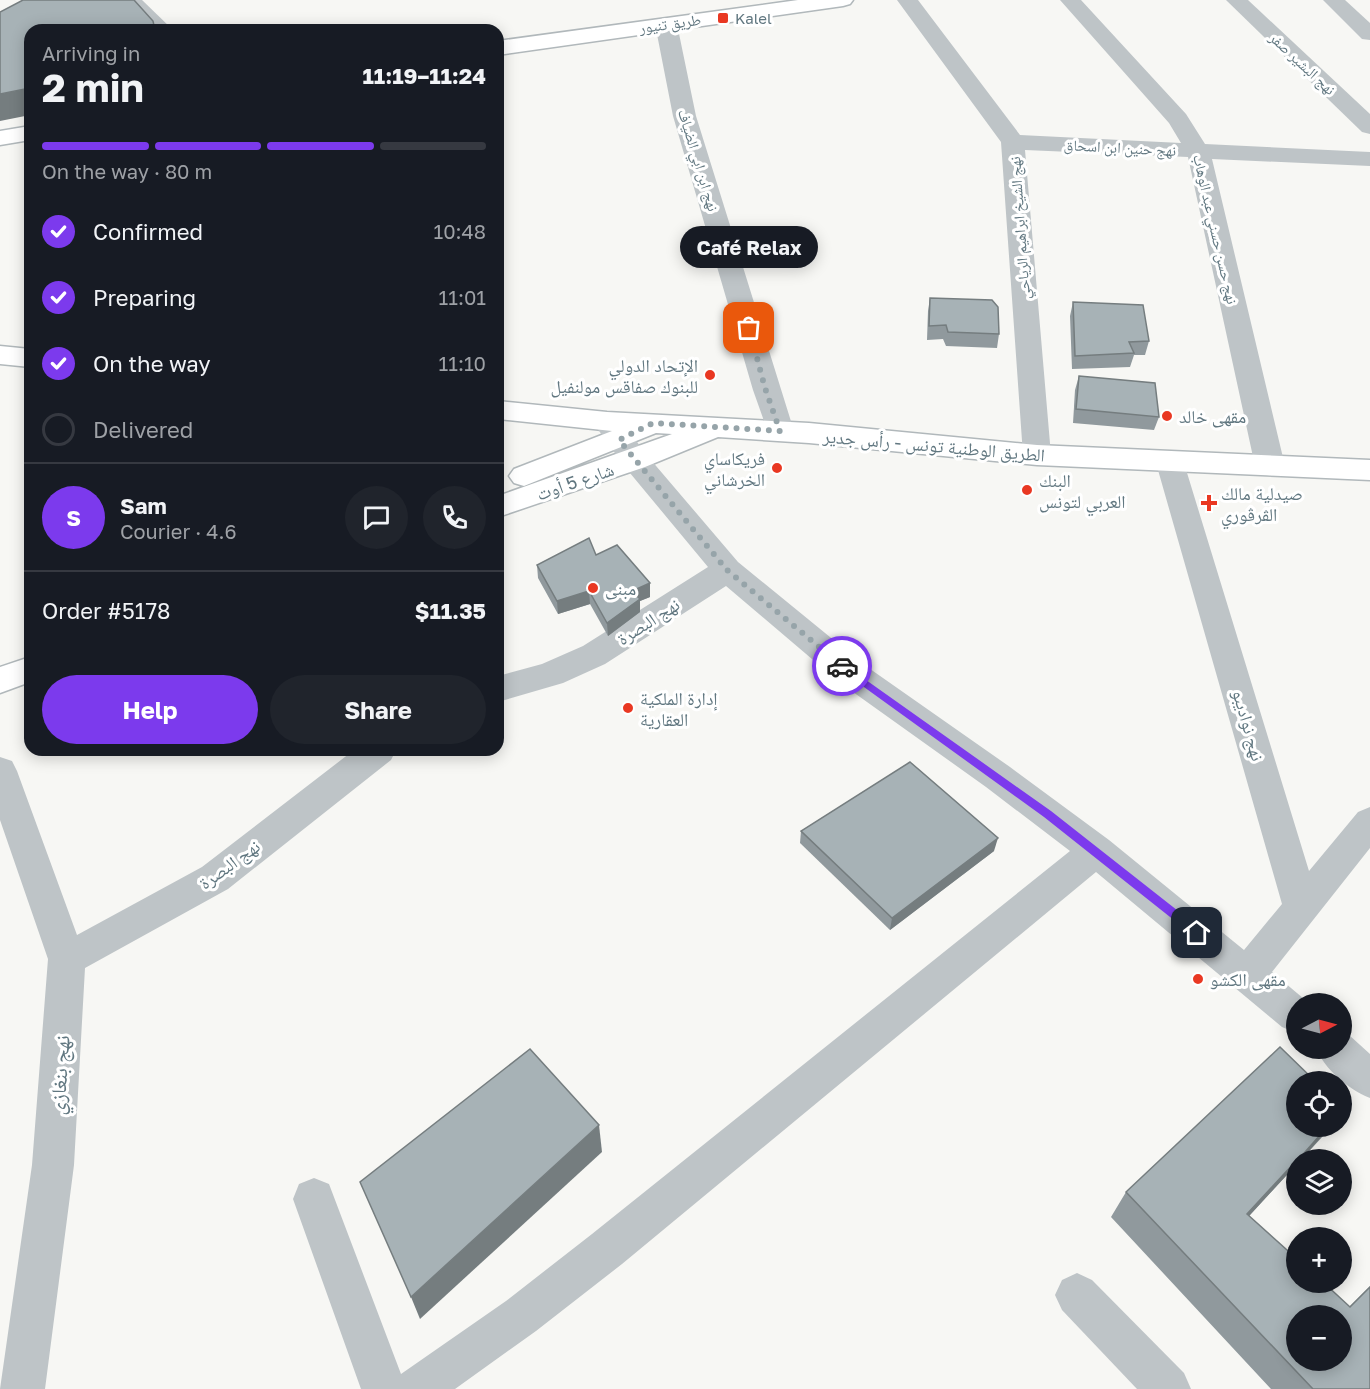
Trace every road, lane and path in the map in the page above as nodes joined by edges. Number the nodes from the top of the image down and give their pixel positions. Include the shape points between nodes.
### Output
1 (130, 0) edge
2 (843, 0) edge
3 (907, 0) edge
4 (1070, 0) edge
5 (1236, 0) edge
6 (1333, 0) edge
7 (798, 3) edge
8 (668, 12) edge
9 (156, 24) edge
10 (1370, 34) edge
11 (504, 47) edge
12 (1370, 127) edge
13 (24, 134) edge
14 (0, 138) edge
15 (1013, 142) junction
16 (1198, 151) junction
17 (1370, 159) edge
18 (0, 355) edge
19 (24, 357) edge
20 (504, 411) edge
21 (653, 423) joint
22 (717, 427) junction
23 (780, 431) junction
24 (620, 440) junction
25 (1036, 455) junction
26 (1170, 463) junction
27 (1270, 466) junction
28 (1370, 470) edge
29 (504, 484) edge
30 (504, 504) edge
31 (727, 570) junction
32 (24, 671) edge
33 (0, 680) edge
34 (504, 687) edge
35 (371, 756) edge
36 (0, 771) edge
37 (1370, 822) edge
38 (1096, 851) junction
39 (1301, 907) junction
40 (67, 959) junction
41 (1248, 974) junction
42 (1286, 1006) edge
43 (1347, 1059) edge
44 (1370, 1079) edge
45 (314, 1199) dead end
46 (1077, 1295) dead end
47 (22, 1389) edge
48 (384, 1389) edge
49 (417, 1389) edge
50 (1168, 1389) edge

1 - 9 street
2 - 7 main road, طريق تنيور
3 - 15 street, نهج الشيخ ابراهيم الرياحي
4 - 16 street, نهج حسن حسني عبد الوهاب via 1178,119
5 - 12 street, نهج البشير صفر
6 - 10 street
7 - 8 main road, طريق تنيور via 692,20
8 - 11 main road, طريق تنيور
8 - 23 street, نهج ابن ابي الضياف via 677,87
13 - 14 main road
15 - 16 street, نهج حنين ابن اسحاق
15 - 25 street, نهج الشيخ ابراهيم الرياحي
16 - 17 street, نهج حنين ابن اسحاق
16 - 27 street, نهج حسن حسني عبد الوهاب
18 - 19 main road
20 - 24 main road
21 - 22 main road, الطريق الوطنية تونس - رأس جدير
21 - 24 main road, شارع 5 أوت
22 - 23 main road, الطريق الوطنية تونس - رأس جدير
22 - 24 main road, شارع 5 أوت
23 - 25 main road, الطريق الوطنية تونس - رأس جدير
24 - 29 main road, شارع 5 أوت
24 - 30 main road, شارع 5 أوت
24 - 31 street
25 - 26 main road, الطريق الوطنية تونس - رأس جدير
26 - 27 main road, الطريق الوطنية تونس - رأس جدير
26 - 39 street, نهج نواديبو
27 - 28 main road, الطريق الوطنية تونس - رأس جدير
31 - 34 street, نهج البصرة via 594,655 551,675
31 - 38 street via 851,673
32 - 33 main road
35 - 40 street, نهج البصرة via 215,878
36 - 40 street, نهج بنغازي
37 - 39 street
38 - 41 street
38 - 49 street via 607,1249
39 - 41 street
40 - 47 street, نهج بنغازي via 53,1165
41 - 42 street
43 - 44 street
45 - 48 street
46 - 50 street

